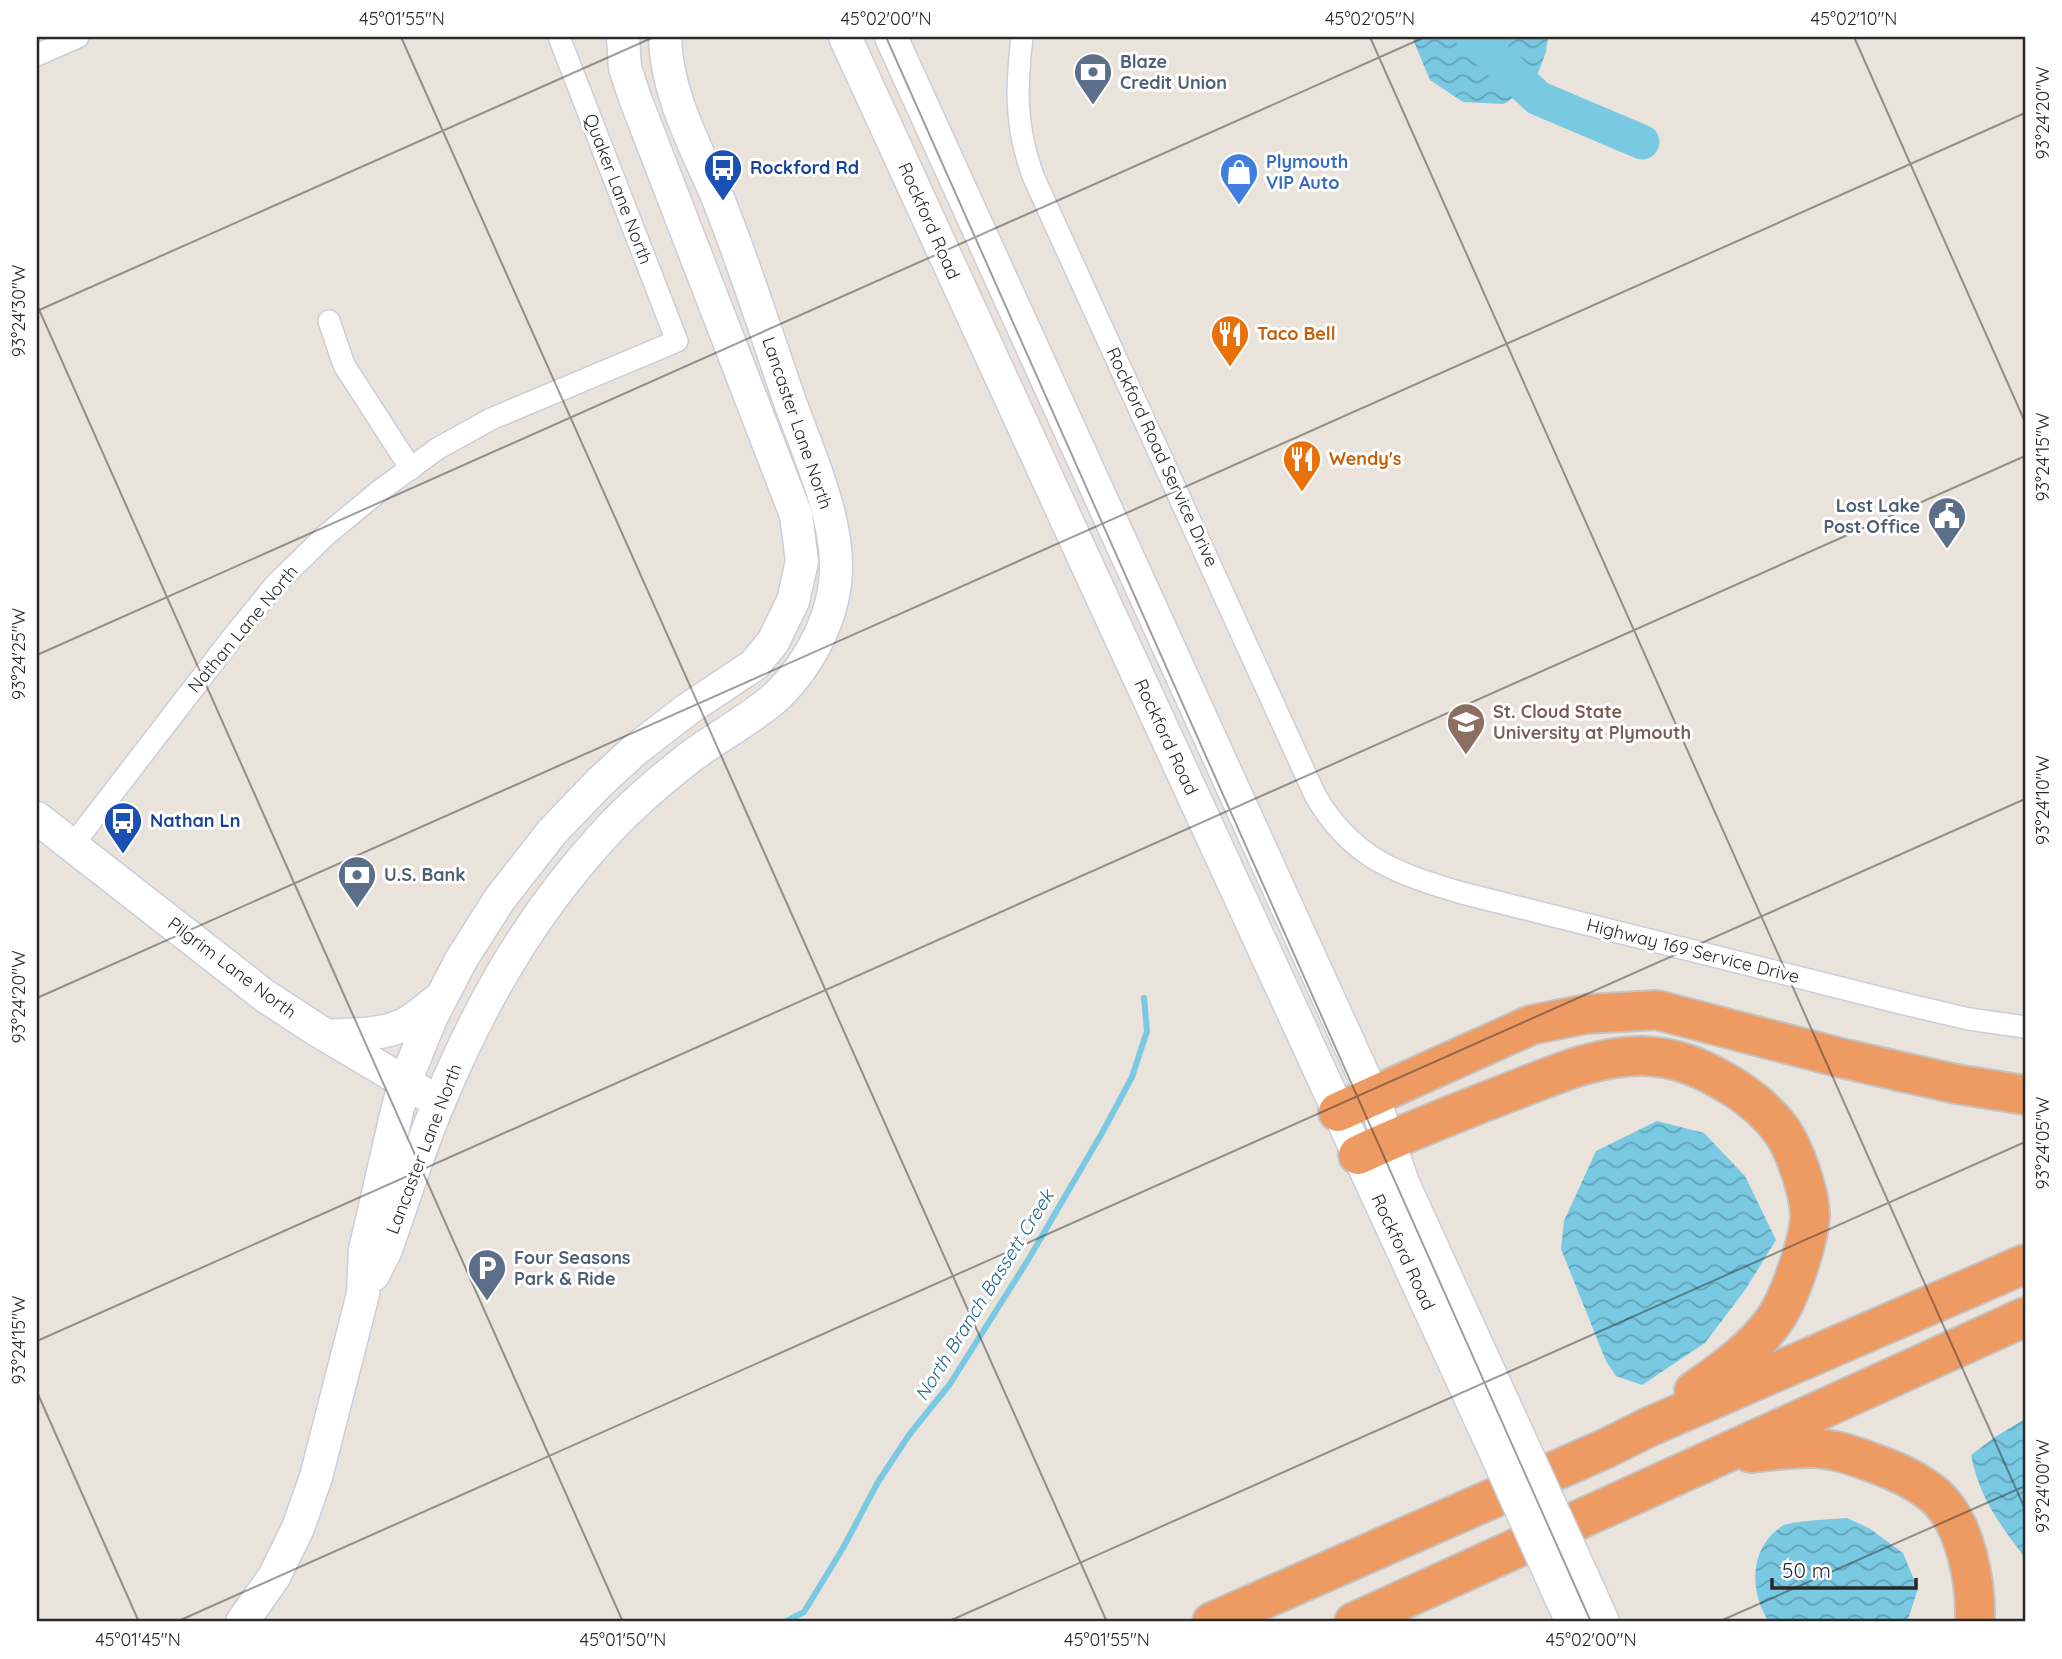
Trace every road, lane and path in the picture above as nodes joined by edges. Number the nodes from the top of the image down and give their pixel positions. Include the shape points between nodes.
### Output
1 (78, 37) edge
2 (559, 37) edge
3 (623, 37) edge
4 (665, 37) edge
5 (845, 37) edge
6 (891, 37) edge
7 (1022, 37) edge
8 (37, 55) edge
9 (329, 321) dead end
10 (677, 341) joint
11 (411, 469) junction
12 (37, 818) edge
13 (72, 846) junction
14 (1367, 854) joint
15 (442, 998) junction
16 (2025, 1027) edge
17 (327, 1036) junction
18 (405, 1082) junction
19 (2025, 1095) edge
20 (1373, 1097) junction
21 (439, 1102) junction
22 (1338, 1112) junction
23 (1374, 1148) junction
24 (2025, 1264) edge
25 (363, 1294) junction
26 (2025, 1317) edge
27 (1651, 1426) junction
28 (1721, 1455) junction
29 (1569, 1581) junction
30 (242, 1622) edge
31 (1212, 1622) edge
32 (1354, 1622) edge
33 (1572, 1622) edge
34 (1604, 1622) edge
35 (1975, 1622) edge

1 - 8 street
2 - 10 street, Quaker Lane North
3 - 15 street, Lancaster Lane North via 625,68 635,98 796,515 802,561 793,601 773,642 754,665 636,749 563,820 499,900
4 - 21 street, Lancaster Lane North via 668,77 727,220 827,507 836,564 832,600 822,631 802,667 776,696 685,761 605,834 552,897 514,951
5 - 22 street, Rockford Road
6 - 20 street, Rockford Road
7 - 14 street, Rockford Road Service Drive via 1017,96 1023,149 1033,176 1315,795 1347,837
9 - 11 street via 344,365
10 - 11 street, Nathan Lane North via 491,419
11 - 13 street, Nathan Lane North via 325,536 276,584
12 - 13 street, Pilgrim Lane North
13 - 17 street, Pilgrim Lane North via 243,980
14 - 16 street, Highway 169 Service Drive via 1390,869 1462,893 1909,1005
15 - 17 street via 394,1028
15 - 18 street, Lancaster Lane North
17 - 18 street, Pilgrim Lane North
18 - 21 street, Pilgrim Lane North
18 - 25 street, Lancaster Lane North via 365,1250
19 - 20 highway via 1841,1058 1657,1010 1586,1014 1531,1025
20 - 22 highway
20 - 23 street, Rockford Road
21 - 25 street, Lancaster Lane North via 385,1252
22 - 23 street, Rockford Road
23 - 27 highway via 1590,1061 1665,1058 1704,1070 1747,1095 1782,1132 1806,1190 1809,1231 1777,1315 1751,1347
23 - 29 street, Rockford Road, bridge
24 - 27 highway
25 - 30 street, Lancaster Lane North via 316,1477 298,1528 274,1577
26 - 28 highway
27 - 31 highway
28 - 32 highway
28 - 35 highway via 1814,1448 1837,1451 1886,1468 1935,1494 1967,1551
29 - 33 street
29 - 34 street

